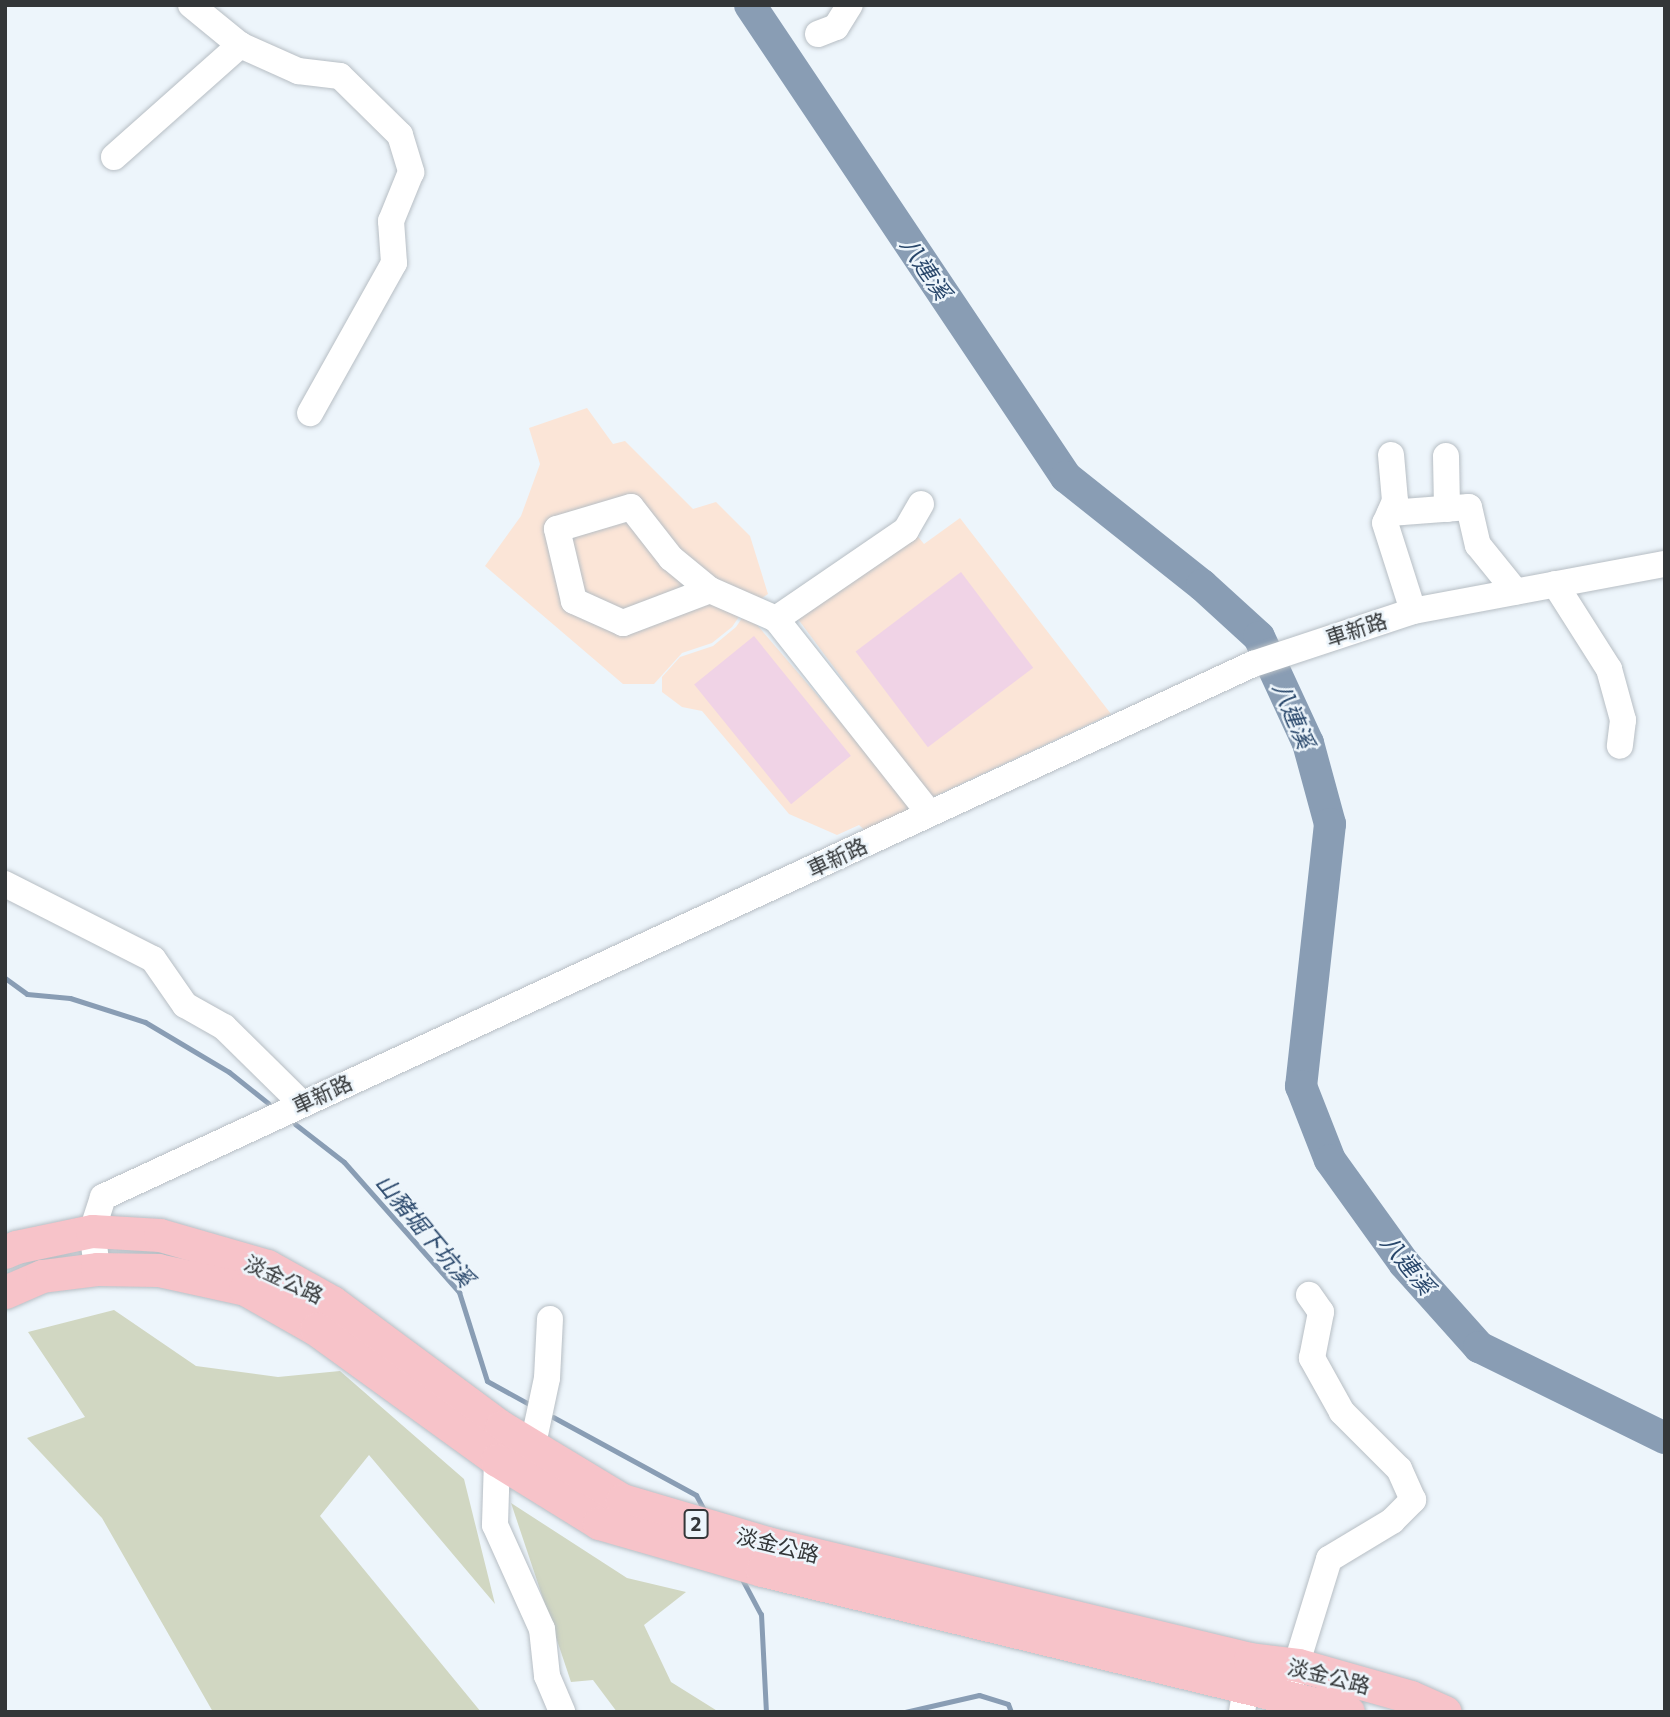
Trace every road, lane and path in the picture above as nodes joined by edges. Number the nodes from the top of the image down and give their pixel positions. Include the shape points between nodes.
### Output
1 (191, 5) edge
2 (850, 5) edge
3 (818, 34) dead end
4 (240, 45) junction
5 (114, 157) dead end
6 (310, 413) dead end
7 (1391, 455) dead end
8 (1446, 456) dead end
9 (921, 504) dead end
10 (1447, 509) junction
11 (1390, 513) junction
12 (1665, 564) edge
13 (1555, 584) junction
14 (710, 590) junction
15 (1516, 592) junction
16 (1413, 611) junction
17 (776, 619) junction
18 (1620, 746) dead end
19 (930, 814) junction
20 (5, 884) edge
21 (302, 1104) junction
22 (92, 1231) junction
23 (5, 1252) edge
24 (97, 1269) junction
25 (5, 1292) edge
26 (1309, 1295) dead end
27 (550, 1318) dead end
28 (533, 1444) junction
29 (497, 1460) junction
30 (1298, 1665) junction
31 (1246, 1686) edge
32 (1284, 1696) junction
33 (562, 1712) edge
34 (1348, 1712) edge
35 (1445, 1712) edge

1 - 4 street
2 - 3 street via 836,27
4 - 5 street
4 - 6 street via 298,71 340,76 400,135 411,172 391,220 394,263
7 - 11 street via 1395,501
8 - 10 street
9 - 17 street via 906,530
10 - 11 street
10 - 15 street via 1469,507 1478,545
11 - 16 street via 1385,523
12 - 13 street, 車新路
13 - 15 street, 車新路
13 - 18 street via 1609,669 1623,720
14 - 14 street via 671,558 631,507 557,528 574,601 623,623
14 - 17 street
15 - 16 street, 車新路
16 - 19 street, 車新路 via 1252,664
17 - 19 street
19 - 21 street, 車新路
20 - 21 street via 153,959 185,1005 224,1027
21 - 22 street, 車新路 via 103,1197
22 - 23 main road, 淡金公路 / 2
22 - 24 street, 車新路
22 - 28 main road, 淡金公路 / 2 via 160,1235 267,1266 332,1302 501,1427
24 - 25 main road, 淡金公路 / 2 via 41,1276
24 - 29 main road, 淡金公路 / 2 via 158,1270 245,1289 316,1329
26 - 30 street via 1321,1312 1312,1358 1342,1412 1399,1469 1413,1500 1392,1521 1329,1559
27 - 28 street via 547,1378
28 - 31 main road, 淡金公路 / 2 via 622,1500
29 - 31 main road, 淡金公路 / 2 via 599,1522 659,1542
29 - 33 street via 495,1525 541,1629 547,1676
30 - 31 main road, 淡金公路 / 2
30 - 32 street
30 - 35 main road, 淡金公路 / 2 via 1411,1697
31 - 32 main road, 淡金公路 / 2
32 - 34 main road, 淡金公路 / 2

